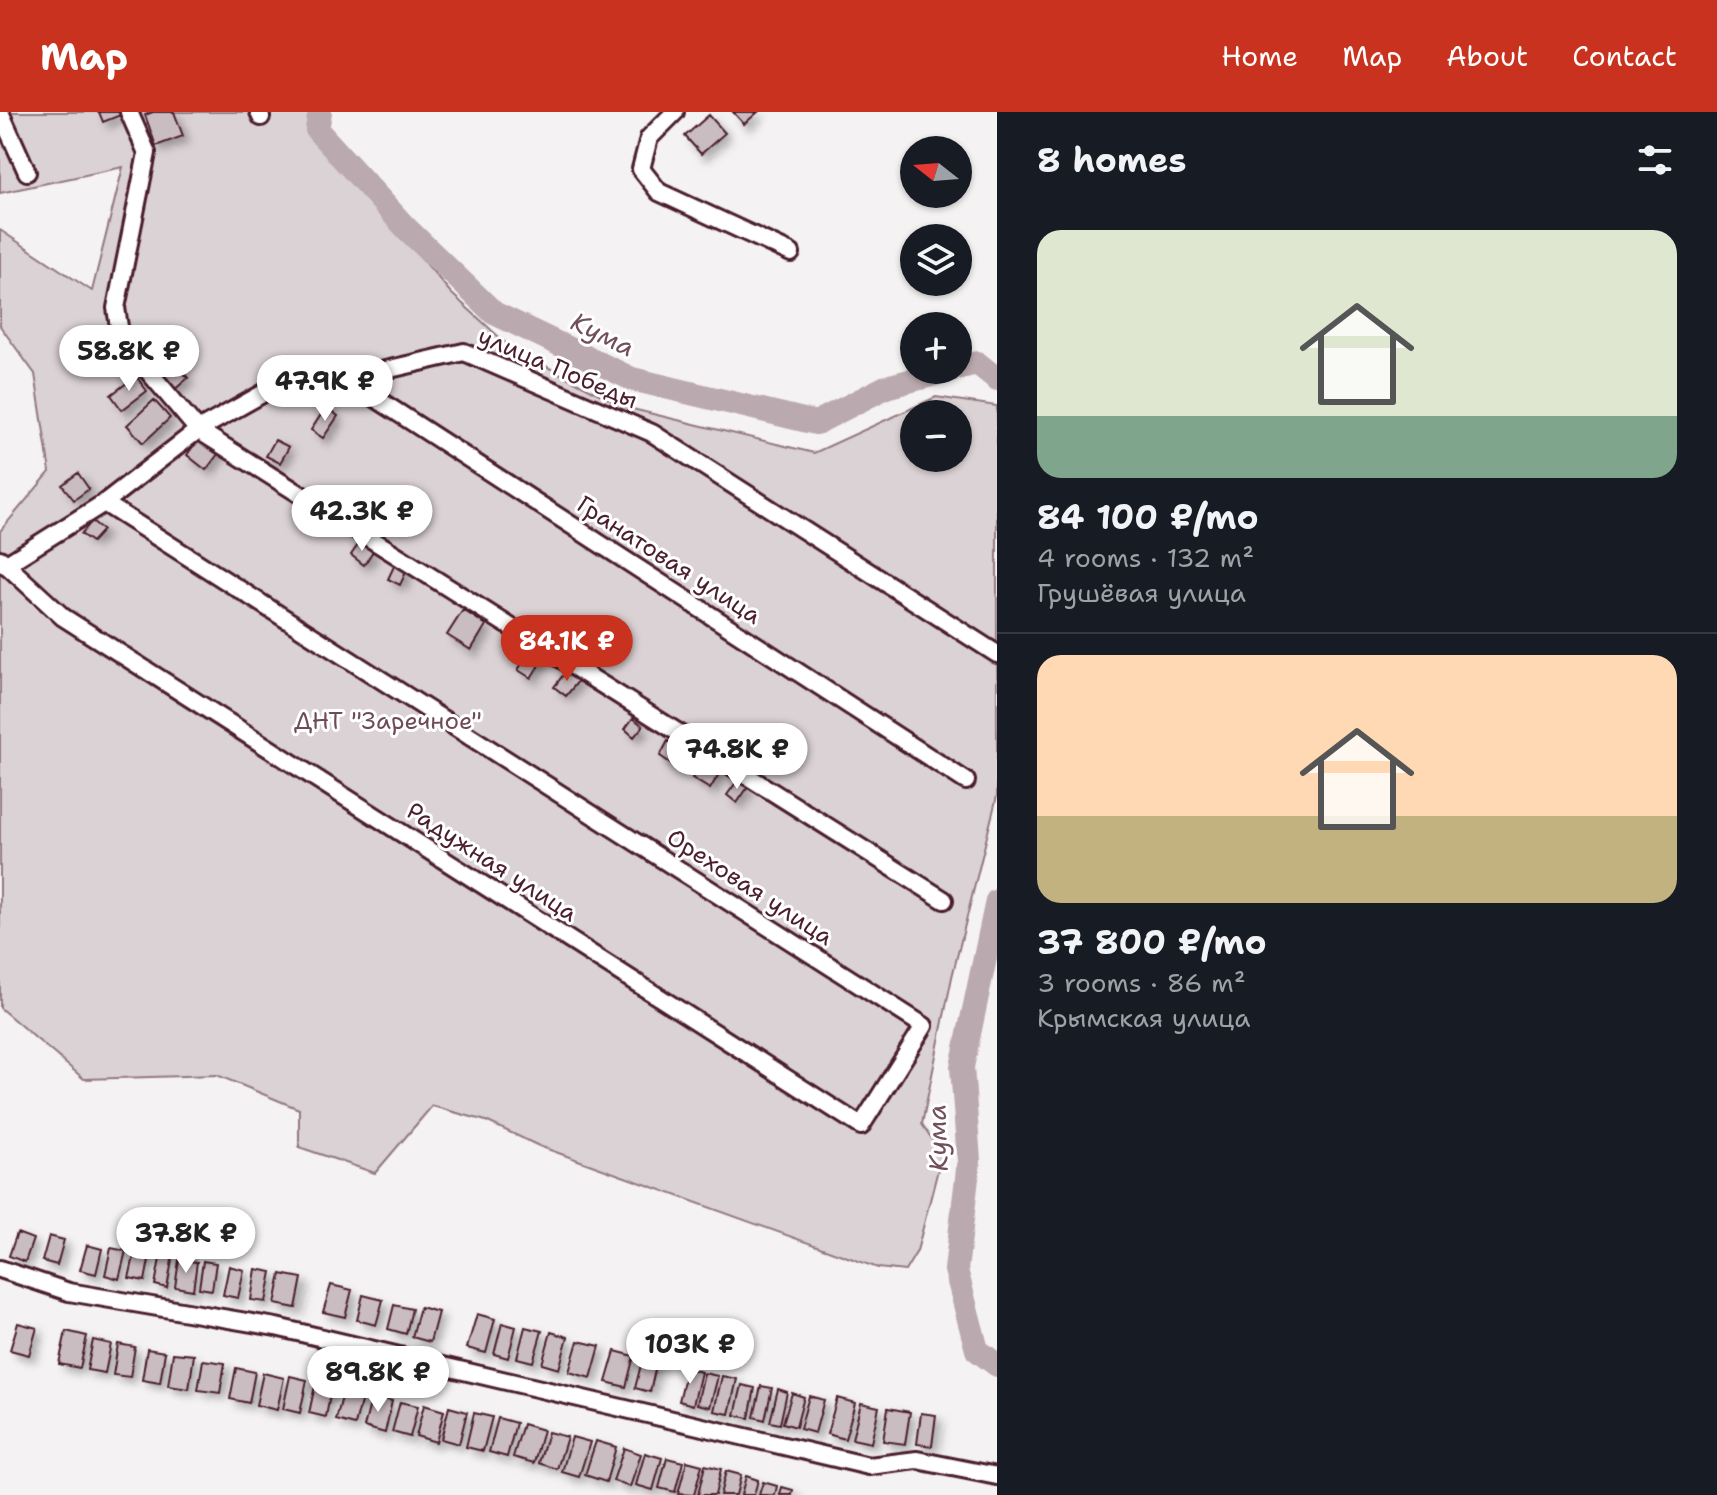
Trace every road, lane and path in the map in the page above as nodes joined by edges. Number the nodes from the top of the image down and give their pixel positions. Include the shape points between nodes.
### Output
1 (0, 112) edge
2 (129, 112) edge
3 (675, 112) edge
4 (27, 172) dead end
5 (791, 253) dead end
6 (346, 379) junction
7 (198, 430) junction
8 (104, 503) junction
9 (2, 562) edge
10 (997, 654) edge
11 (966, 781) dead end
12 (944, 900) dead end
13 (924, 1026) joint
14 (0, 1269) edge
15 (997, 1476) edge

1 - 4 street
2 - 7 street via 147,153 116,308 121,339
3 - 5 street via 649,138 641,169 659,192
6 - 7 street, улица Победы via 278,385
6 - 10 street, улица Победы via 464,352 652,433
6 - 11 street, Гранатовая улица
7 - 8 street, улица Победы
7 - 12 street
8 - 9 street, улица Победы
8 - 13 street, Ореховая улица
9 - 13 street, Радужная улица via 63,617 861,1126
14 - 15 street via 69,1292 276,1327 869,1466 917,1460

